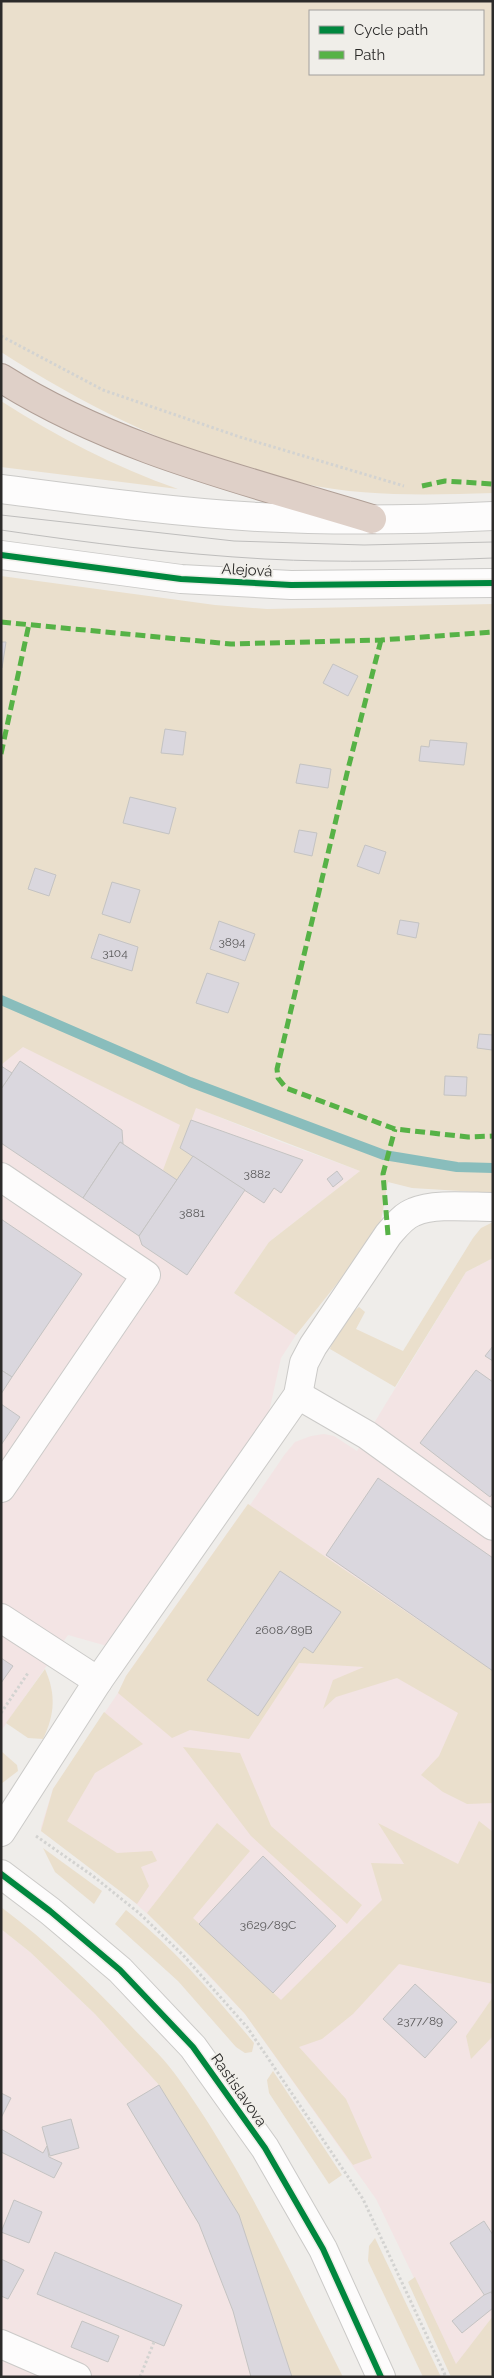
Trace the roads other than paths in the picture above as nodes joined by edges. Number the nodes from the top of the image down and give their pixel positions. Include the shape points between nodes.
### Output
1 (1, 378) edge
2 (1, 488) edge
3 (493, 516) edge
4 (372, 519) junction
5 (1, 555) edge
6 (493, 583) edge
7 (1, 1176) edge
8 (493, 1207) edge
9 (298, 1395) junction
10 (1, 1488) edge
11 (493, 1526) edge
12 (1, 1618) edge
13 (98, 1681) junction
14 (6, 1824) edge
15 (1, 1874) edge
16 (1, 2344) edge
17 (77, 2377) edge
18 (381, 2377) edge

1 - 4 highway via 77,420 148,450
2 - 4 street via 183,511 259,517
3 - 4 street
5 - 6 street, Alejová via 181,580 291,585
7 - 10 street via 146,1275
8 - 9 street via 433,1208 414,1212 401,1220 313,1346 304,1363
9 - 11 street via 367,1435
9 - 13 street
12 - 13 street
13 - 14 street
15 - 18 street, Rastislavova via 50,1910 120,1970 193,2047 265,2148 323,2249
16 - 17 street

